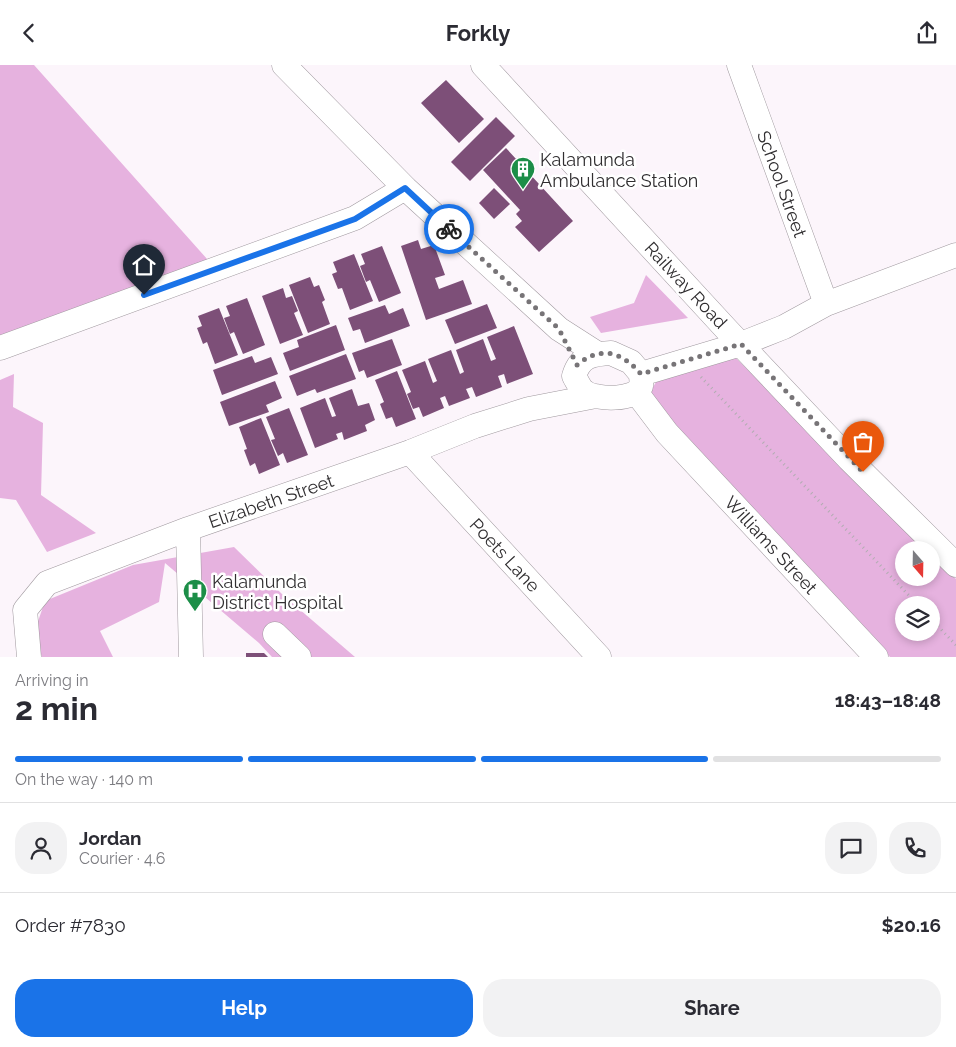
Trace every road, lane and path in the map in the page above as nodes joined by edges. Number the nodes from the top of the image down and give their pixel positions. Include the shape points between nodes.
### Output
1 (284, 65) edge
2 (483, 65) edge
3 (739, 65) edge
4 (405, 188) junction
5 (956, 255) edge
6 (826, 303) junction
7 (559, 329) junction
8 (735, 337) junction
9 (0, 348) edge
10 (598, 353) junction
11 (689, 360) junction
12 (576, 371) junction
13 (632, 381) junction
14 (596, 396) junction
15 (529, 409) junction
16 (410, 452) junction
17 (188, 529) junction
18 (956, 565) edge
19 (909, 596) edge
20 (940, 628) edge
21 (275, 634) dead end
22 (956, 645) edge
23 (29, 657) edge
24 (191, 657) edge
25 (299, 657) edge
26 (599, 657) edge
27 (876, 657) edge

1 - 4 street
2 - 8 street, Railway Road
3 - 6 street, School Street
4 - 7 street
4 - 9 street via 355,219
5 - 6 street
6 - 8 street via 780,313
7 - 10 street
7 - 12 street
8 - 11 street
8 - 13 street
8 - 18 street, Railway Road via 849,459
10 - 12 street, Elizabeth Street via 586,358
10 - 13 street via 611,353
11 - 13 street
11 - 19 path via 694,370
12 - 14 street via 585,392
12 - 15 street, Elizabeth Street via 554,394
13 - 14 street, Elizabeth Street
13 - 27 street, Williams Street via 628,407 667,433
14 - 15 street, Elizabeth Street
15 - 16 street, Elizabeth Street
16 - 17 street, Elizabeth Street
16 - 26 street, Poets Lane
17 - 23 street, Elizabeth Street via 47,583 25,610
17 - 24 street
20 - 22 path
21 - 25 street

